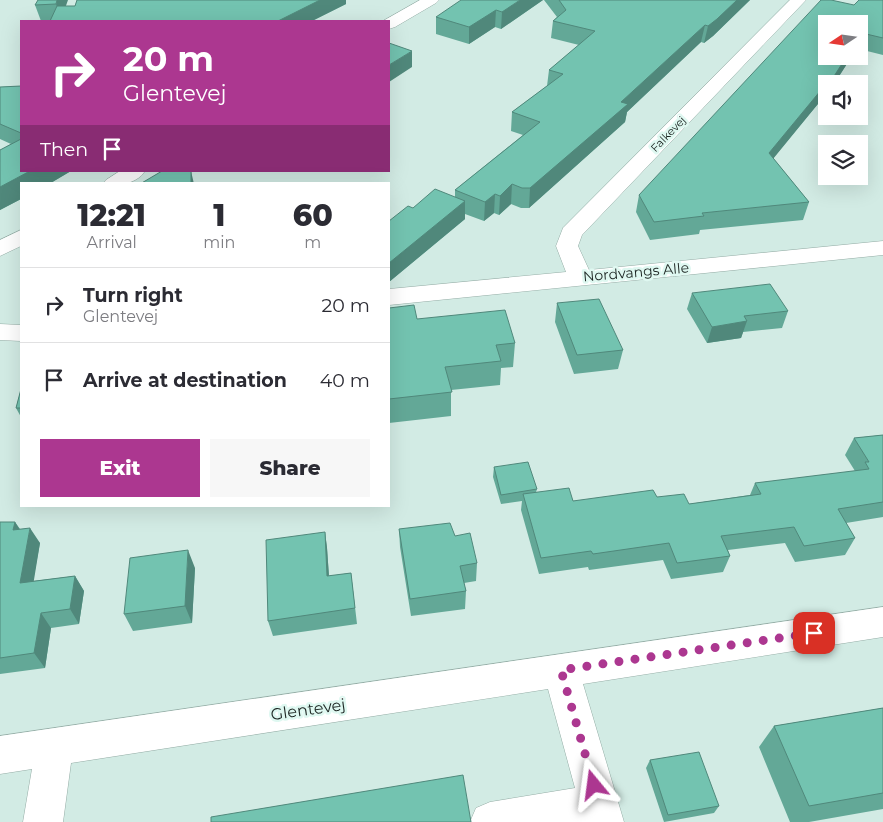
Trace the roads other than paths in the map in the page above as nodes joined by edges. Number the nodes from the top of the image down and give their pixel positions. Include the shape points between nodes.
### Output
1 (431, 0) edge
2 (798, 0) edge
3 (390, 23) edge
4 (133, 172) edge
5 (116, 182) edge
6 (20, 238) edge
7 (883, 248) edge
8 (0, 249) edge
9 (580, 278) junction
10 (390, 297) edge
11 (0, 332) edge
12 (20, 333) edge
13 (883, 622) edge
14 (561, 670) junction
15 (55, 746) junction
16 (0, 755) edge
17 (602, 813) edge
18 (43, 822) edge
19 (490, 822) edge

1 - 3 street
2 - 9 street, Falkevej via 571,233 567,246
4 - 5 street
6 - 8 street
7 - 9 street, Nordvangs Alle
9 - 10 street, Nordvangs Alle
11 - 12 street
13 - 14 street, Glentevej
14 - 15 street, Glentevej
14 - 17 street
15 - 16 street, Glentevej
15 - 18 street
17 - 19 street

